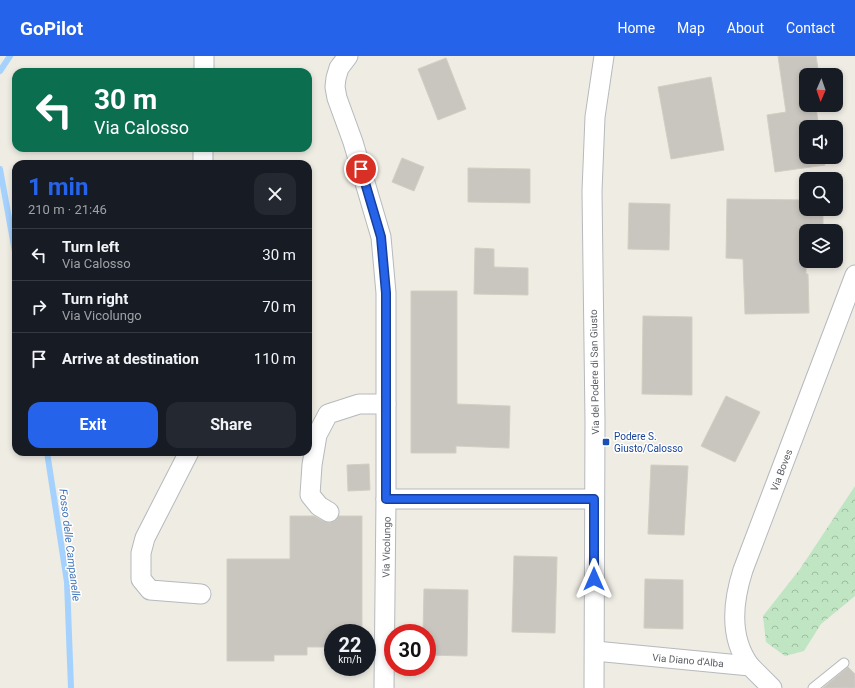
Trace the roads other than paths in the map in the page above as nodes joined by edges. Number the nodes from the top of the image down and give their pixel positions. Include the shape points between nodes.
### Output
1 (204, 56) edge
2 (348, 56) edge
3 (604, 56) edge
4 (204, 68) edge
5 (855, 275) edge
6 (386, 404) junction
7 (187, 456) edge
8 (386, 499) junction
9 (594, 499) junction
10 (329, 512) dead end
11 (201, 594) dead end
12 (595, 651) junction
13 (844, 663) dead end
14 (750, 666) junction
15 (384, 688) edge
16 (594, 688) edge
17 (772, 688) edge
18 (814, 688) edge

1 - 4 street
2 - 6 street, Via Vicolungo via 339,68 335,87 381,237 386,293
3 - 9 street, Via del Podere di San Giusto via 595,117 592,191
5 - 14 street, Via Boves via 738,588 736,632 742,653
6 - 8 street, Via Vicolungo
6 - 10 street via 359,404 328,414 317,435 310,495 318,506
7 - 11 street via 145,538 141,553 141,579 150,590
8 - 9 street
8 - 15 street, Via Vicolungo
9 - 12 street, Via del Podere di San Giusto
12 - 14 street, Via Diano d'Alba
12 - 16 street, Via del Podere di San Giusto
13 - 18 lane
14 - 17 street

